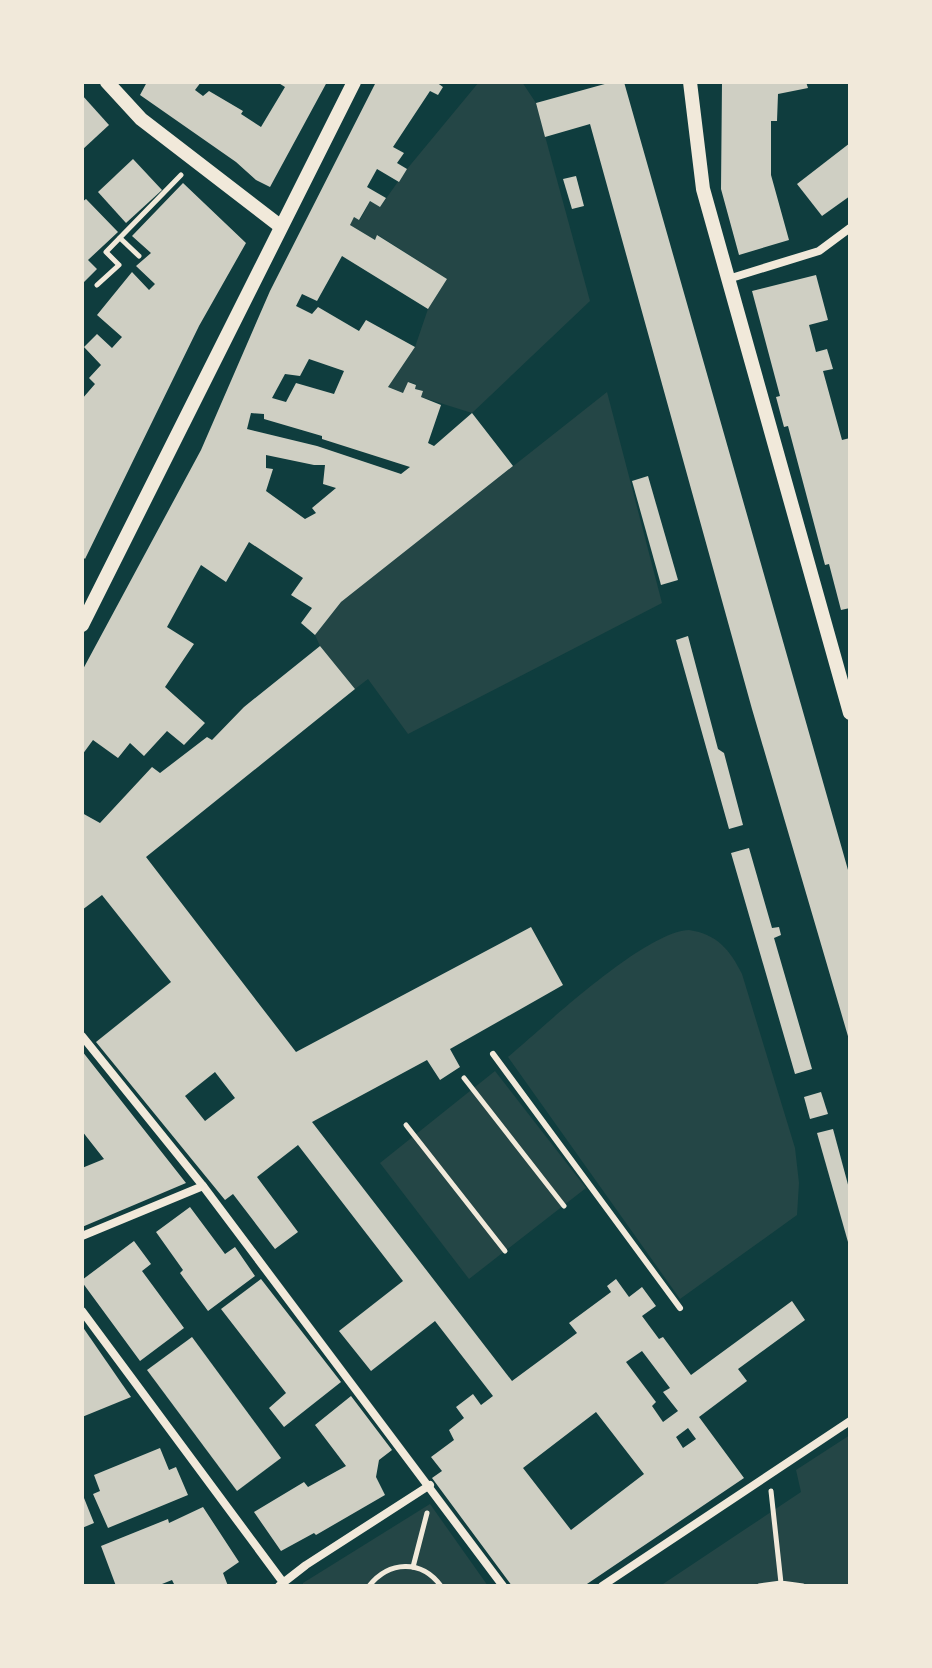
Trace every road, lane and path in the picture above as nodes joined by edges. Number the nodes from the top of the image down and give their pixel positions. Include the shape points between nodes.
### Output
1 (107, 82) edge
2 (354, 82) edge
3 (690, 82) edge
4 (195, 160) junction
5 (280, 226) junction
6 (850, 228) edge
7 (120, 238) junction
8 (139, 256) dead end
9 (728, 279) junction
10 (97, 285) dead end
11 (82, 625) edge
12 (850, 713) edge
13 (82, 1036) edge
14 (493, 1054) dead end
15 (464, 1078) dead end
16 (406, 1125) dead end
17 (203, 1186) junction
18 (564, 1206) dead end
19 (82, 1236) edge
20 (505, 1251) dead end
21 (680, 1308) dead end
22 (82, 1311) edge
23 (850, 1421) edge
24 (769, 1475) junction
25 (430, 1485) junction
26 (430, 1504) dead end
27 (413, 1567) junction
28 (781, 1583) junction
29 (281, 1584) edge
30 (369, 1586) edge
31 (441, 1586) edge
32 (503, 1586) edge
33 (602, 1586) edge
34 (759, 1586) edge
35 (803, 1586) edge

1 - 4 street via 141,119
2 - 5 street
3 - 9 street via 703,189
4 - 5 street
4 - 7 path
5 - 11 street
6 - 9 street via 819,251
7 - 8 path
7 - 10 path via 106,252 119,265
9 - 12 street
13 - 17 street
14 - 21 lane
15 - 18 path
16 - 20 path
17 - 19 street
17 - 25 street
22 - 29 street
23 - 24 street
24 - 28 path
24 - 33 street
25 - 29 street
25 - 32 street
26 - 27 path
27 - 30 path via 389,1569
27 - 31 path via 428,1572
28 - 34 path
28 - 35 path

